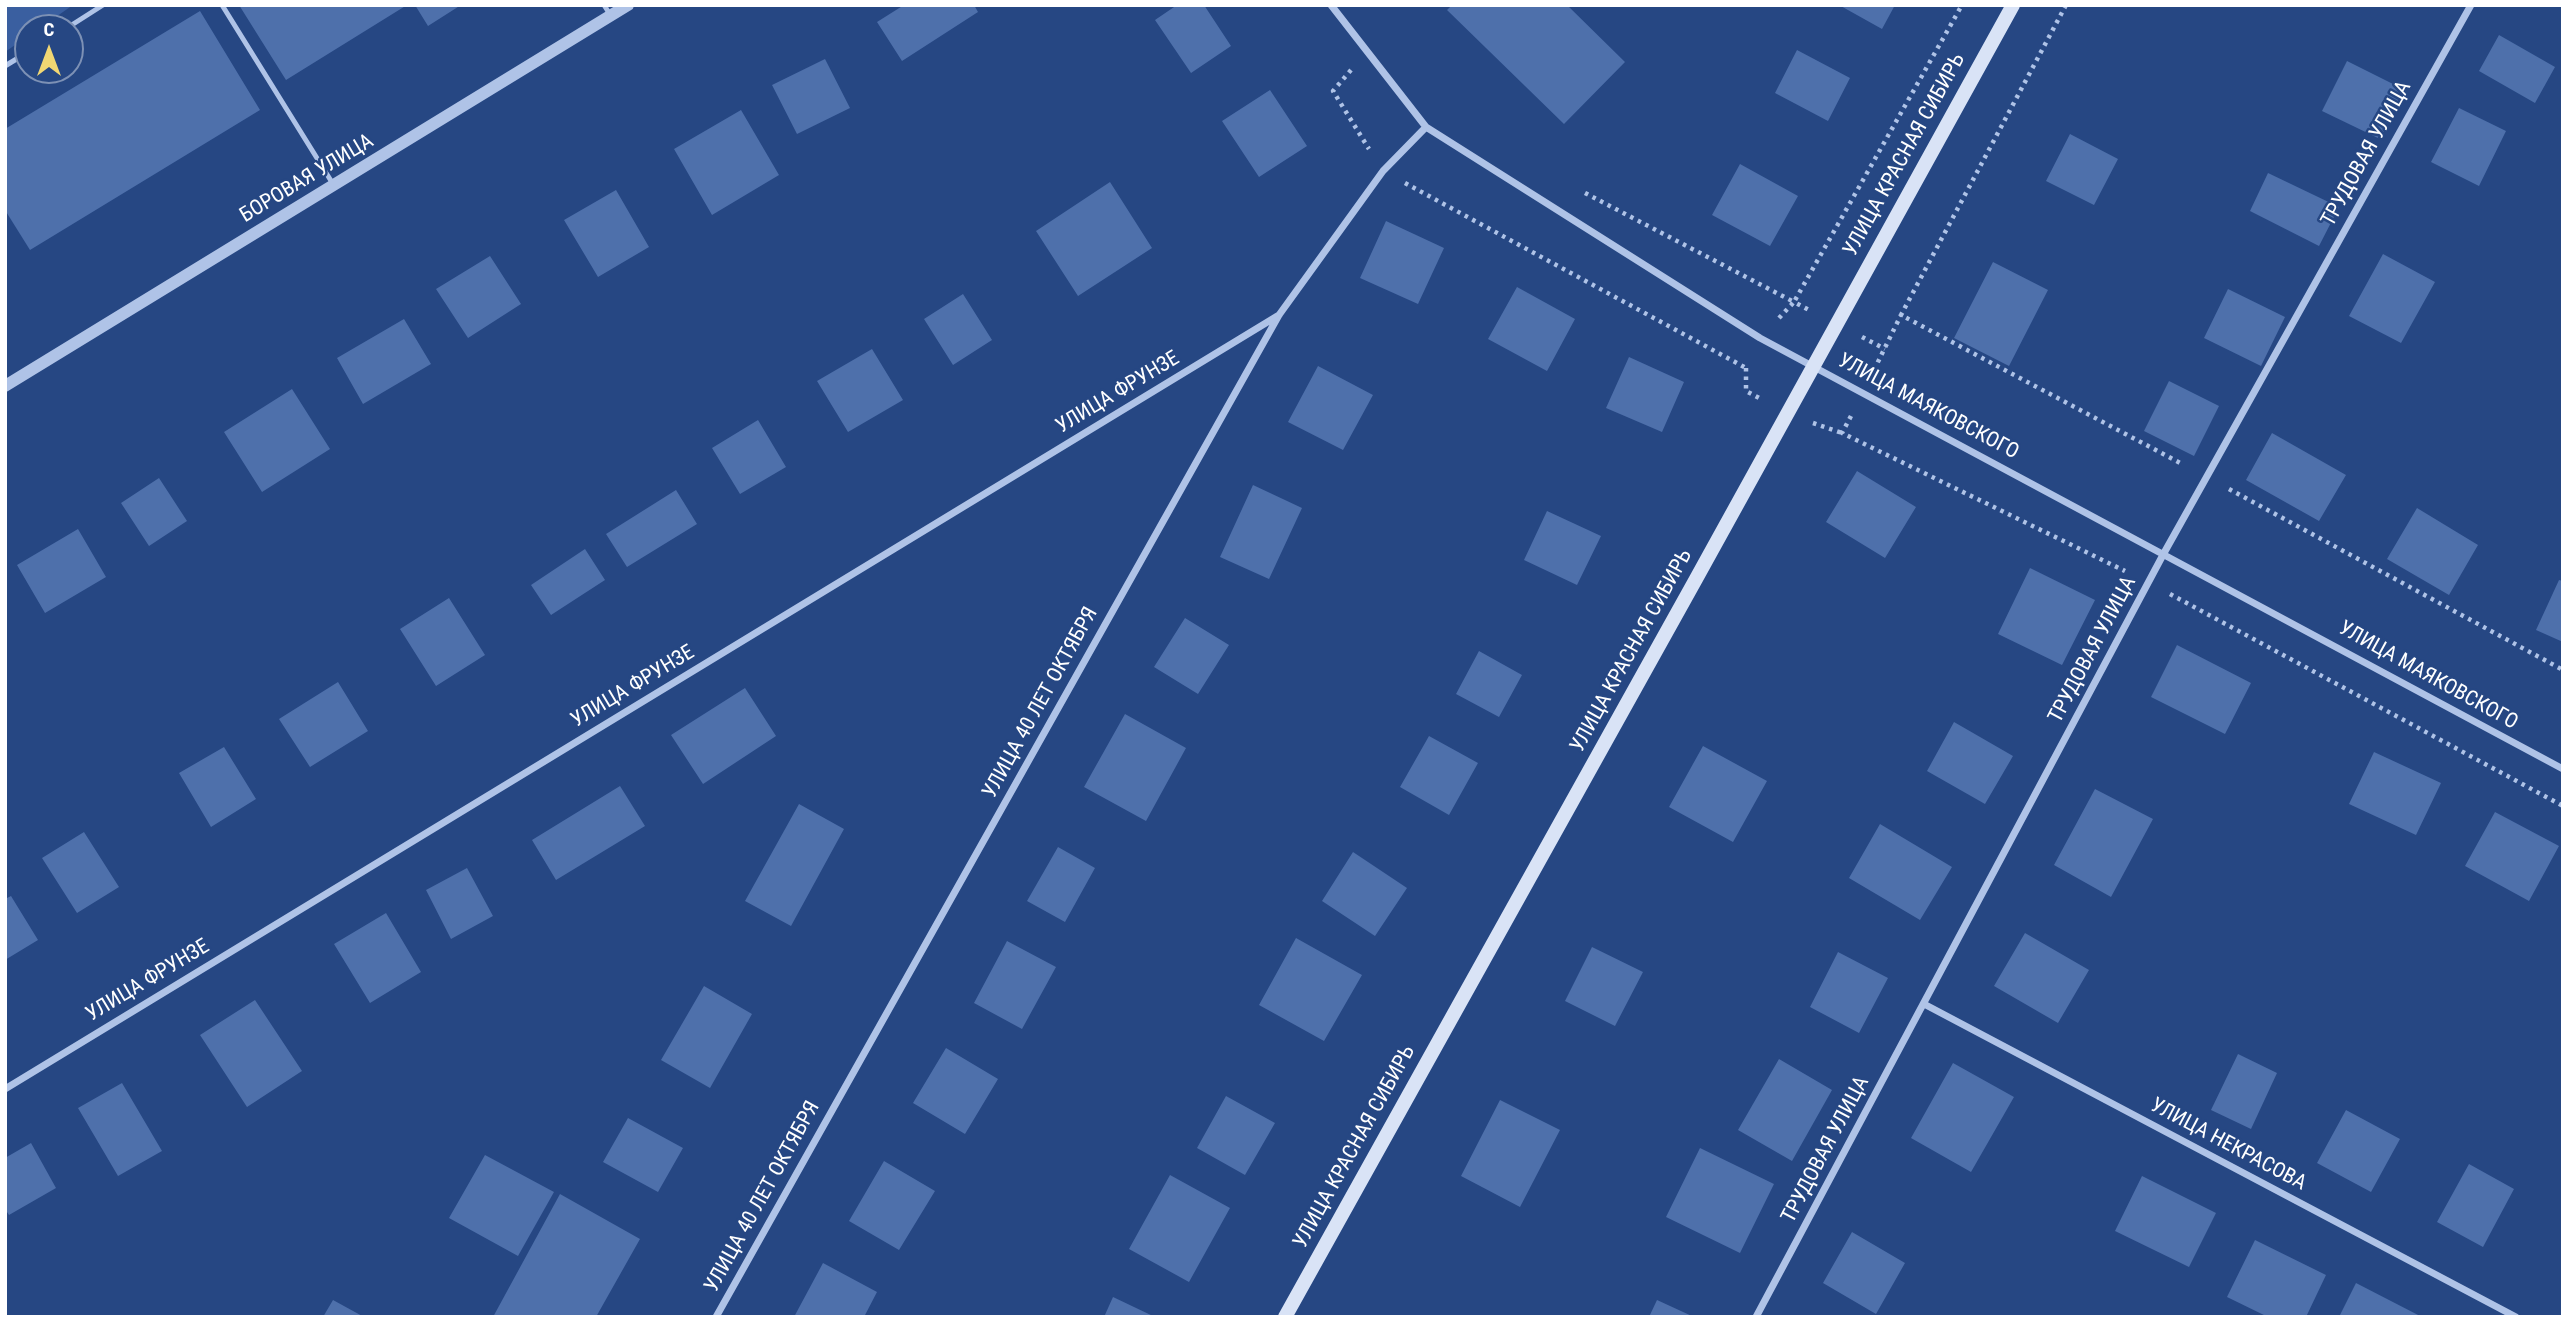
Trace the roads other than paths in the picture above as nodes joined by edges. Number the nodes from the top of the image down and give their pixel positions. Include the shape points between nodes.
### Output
1 (103, 5) edge
2 (222, 5) edge
3 (628, 5) edge
4 (1331, 5) edge
5 (2013, 5) edge
6 (2471, 5) edge
7 (607, 10) edge
8 (84, 17) edge
9 (1426, 127) junction
10 (333, 185) junction
11 (1279, 315) junction
12 (1812, 366) junction
13 (5, 386) edge
14 (2164, 553) junction
15 (2563, 769) edge
16 (1924, 1004) junction
17 (5, 1088) edge
18 (716, 1317) edge
19 (1285, 1317) edge
20 (1756, 1317) edge
21 (2516, 1317) edge

1 - 8 lane
2 - 10 lane
3 - 7 street, БОРОВАЯ УЛИЦА
4 - 9 street, УЛИЦА МАЯКОВСКОГО
5 - 12 main road, УЛИЦА КРАСНАЯ СИБИРЬ
6 - 14 street, ТРУДОВАЯ УЛИЦА
7 - 10 street, БОРОВАЯ УЛИЦА
9 - 11 street, УЛИЦА 40 ЛЕТ ОКТЯБРЯ via 1383,171
9 - 12 street, УЛИЦА МАЯКОВСКОГО via 1760,338
10 - 13 street, БОРОВАЯ УЛИЦА
11 - 17 street, УЛИЦА ФРУНЗЕ
11 - 18 street, УЛИЦА 40 ЛЕТ ОКТЯБРЯ
12 - 14 street, УЛИЦА МАЯКОВСКОГО
12 - 19 main road, УЛИЦА КРАСНАЯ СИБИРЬ
14 - 15 street, УЛИЦА МАЯКОВСКОГО
14 - 16 street, ТРУДОВАЯ УЛИЦА
16 - 20 street, ТРУДОВАЯ УЛИЦА
16 - 21 street, УЛИЦА НЕКРАСОВА

